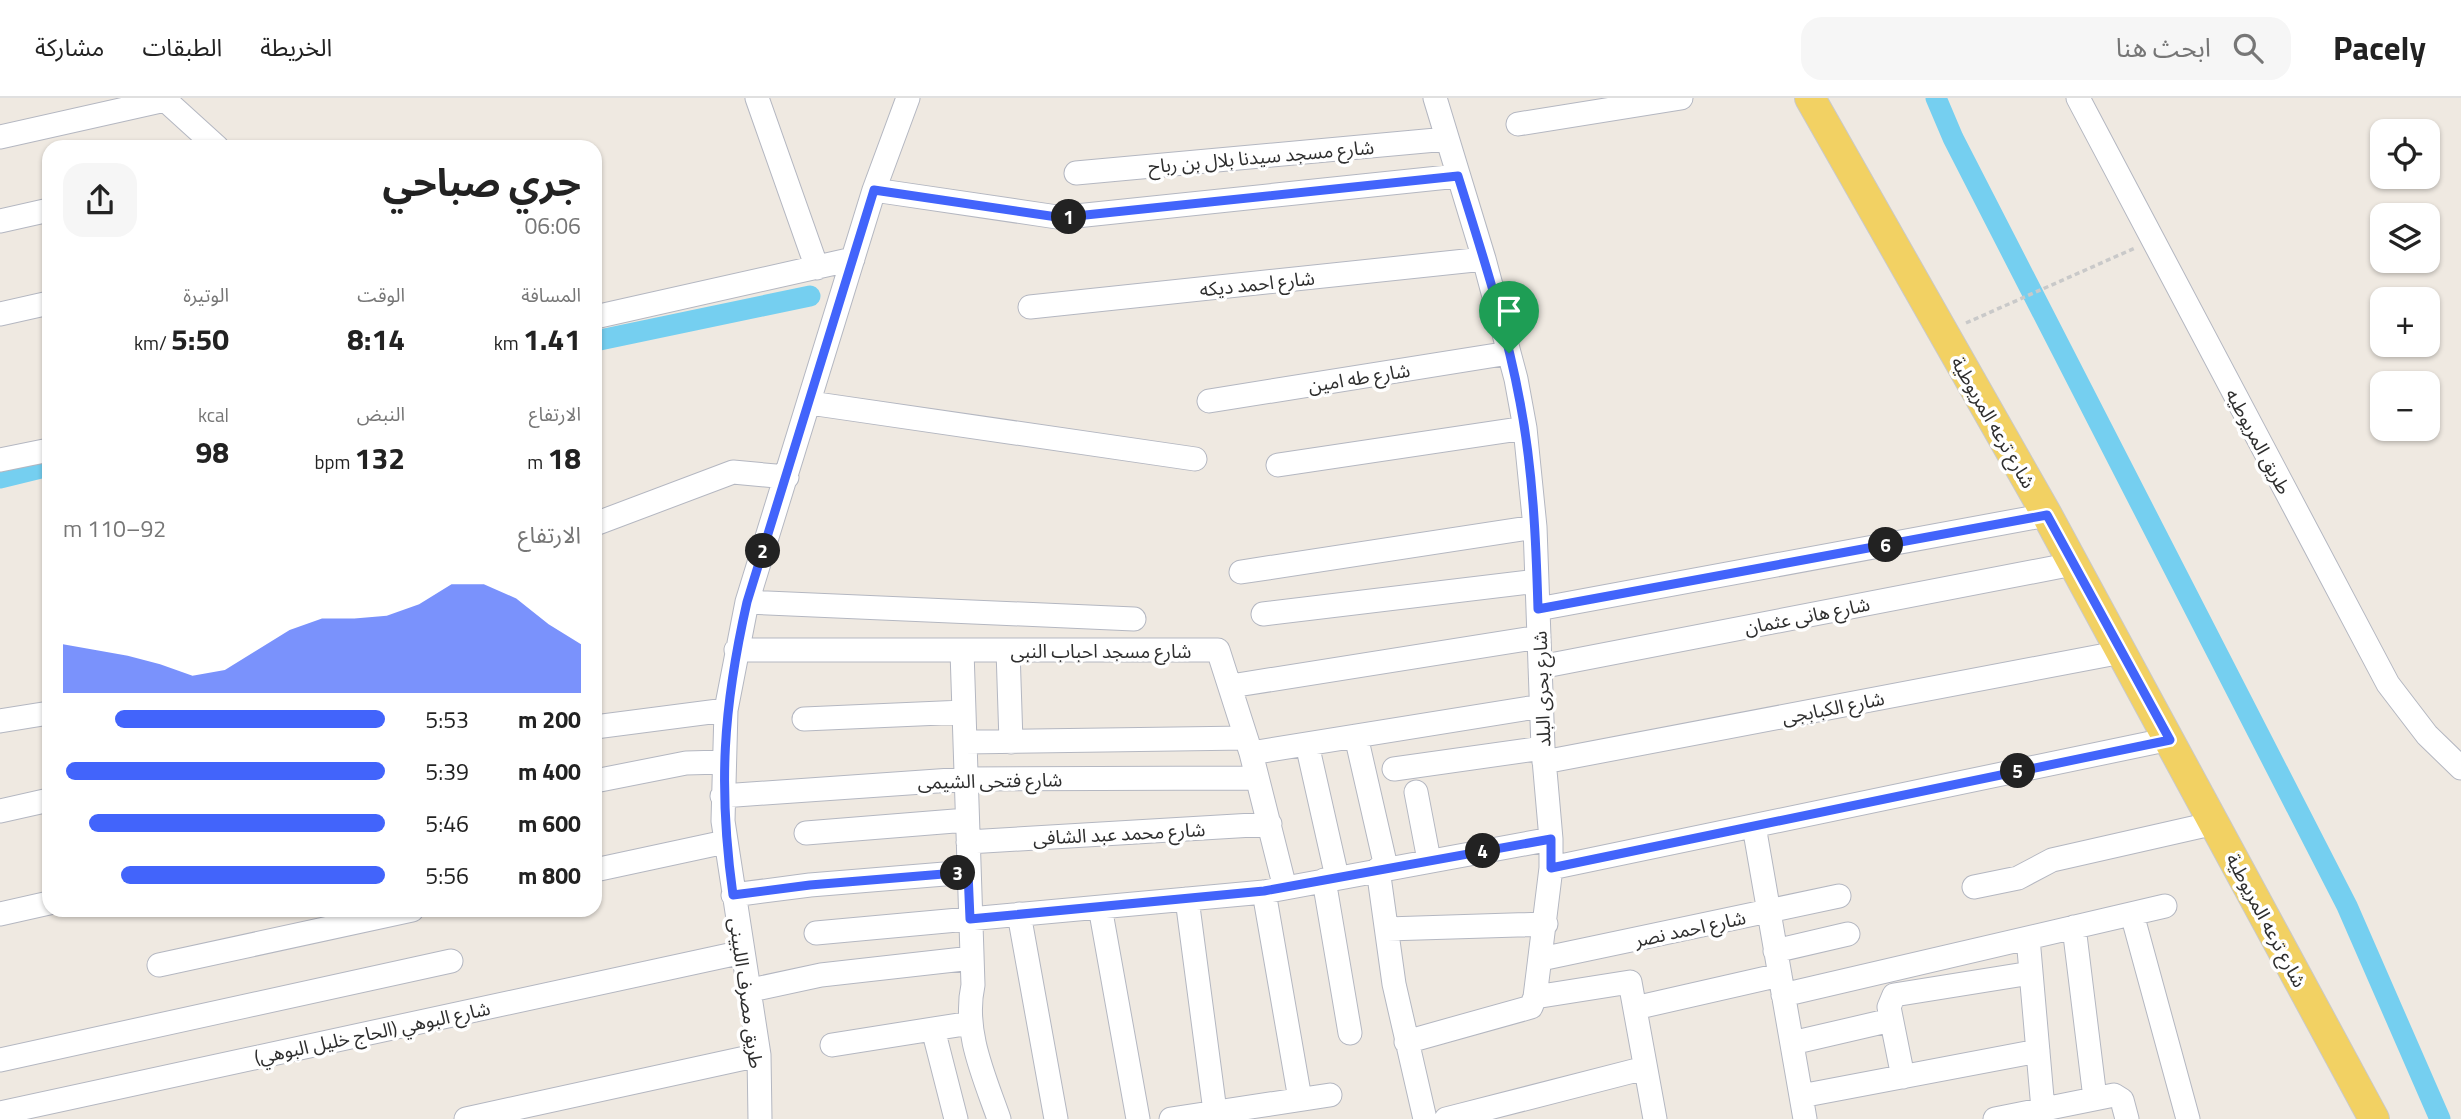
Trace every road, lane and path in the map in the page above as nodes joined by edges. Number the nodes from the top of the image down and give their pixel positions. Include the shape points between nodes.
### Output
1 (757, 98) edge
2 (908, 98) edge
3 (1435, 98) edge
4 (1681, 98) edge
5 (1810, 98) edge
6 (2078, 98) edge
7 (164, 99) edge
8 (1518, 124) dead end
9 (0, 137) edge
10 (1447, 139) junction
11 (209, 140) edge
12 (1076, 173) dead end
13 (1458, 176) junction
14 (874, 190) junction
15 (42, 212) edge
16 (0, 221) edge
17 (2153, 240) junction
18 (853, 259) junction
19 (1484, 259) junction
20 (817, 268) junction
21 (42, 305) edge
22 (1030, 307) dead end
23 (0, 314) edge
24 (602, 315) edge
25 (1971, 321) dead end
26 (1509, 353) junction
27 (1209, 401) dead end
28 (810, 403) junction
29 (1525, 428) junction
30 (42, 451) edge
31 (1195, 459) dead end
32 (0, 460) edge
33 (1278, 465) dead end
34 (787, 477) junction
35 (2047, 515) junction
36 (602, 521) edge
37 (1535, 527) junction
38 (2073, 564) junction
39 (1241, 572) dead end
40 (1537, 581) junction
41 (747, 602) junction
42 (1538, 609) junction
43 (1263, 614) dead end
44 (1134, 619) dead end
45 (1539, 637) junction
46 (736, 650) junction
47 (962, 650) junction
48 (1008, 650) junction
49 (2122, 652) junction
50 (1540, 667) junction
51 (1231, 686) junction
52 (1542, 706) junction
53 (726, 710) junction
54 (964, 712) junction
55 (42, 714) edge
56 (804, 719) dead end
57 (0, 721) edge
58 (602, 726) edge
59 (1356, 736) junction
60 (2170, 740) junction
61 (965, 742) junction
62 (1012, 742) junction
63 (1307, 744) junction
64 (1248, 746) junction
65 (1544, 755) junction
66 (723, 762) junction
67 (2461, 768) edge
68 (1394, 769) dead end
69 (1257, 778) junction
70 (966, 779) junction
71 (602, 780) edge
72 (1416, 792) dead end
73 (722, 796) junction
74 (42, 802) edge
75 (0, 811) edge
76 (2215, 823) junction
77 (1270, 824) junction
78 (1754, 826) junction
79 (967, 831) junction
80 (806, 833) dead end
81 (1551, 839) junction
82 (725, 842) junction
83 (1429, 860) junction
84 (602, 868) edge
85 (1382, 868) junction
86 (1551, 868) junction
87 (968, 872) junction
88 (1330, 879) junction
89 (1974, 887) dead end
90 (1275, 890) junction
91 (733, 895) junction
92 (1839, 896) dead end
93 (1187, 899) junction
94 (42, 905) edge
95 (2165, 906) dead end
96 (1100, 907) junction
97 (1769, 911) junction
98 (0, 914) edge
99 (2132, 914) junction
100 (1019, 915) junction
101 (380, 917) edge
102 (970, 919) junction
103 (1546, 924) junction
104 (2074, 927) junction
105 (1387, 929) junction
106 (816, 933) dead end
107 (1848, 934) dead end
108 (2028, 938) junction
109 (1775, 951) junction
110 (743, 952) junction
111 (972, 958) junction
112 (1541, 959) junction
113 (451, 961) dead end
114 (159, 965) dead end
115 (2031, 974) junction
116 (1781, 985) junction
117 (751, 990) junction
118 (1535, 997) junction
119 (1635, 1008) junction
120 (1891, 1020) junction
121 (971, 1023) junction
122 (933, 1029) junction
123 (1350, 1033) dead end
124 (1406, 1042) junction
125 (1791, 1043) junction
126 (832, 1045) dead end
127 (2038, 1051) junction
128 (759, 1055) junction
129 (0, 1060) edge
130 (1645, 1068) junction
131 (1903, 1077) junction
132 (1330, 1095) dead end
133 (1801, 1096) junction
134 (2095, 1098) junction
135 (1300, 1099) junction
136 (2043, 1109) junction
137 (0, 1113) edge
138 (1216, 1115) edge
139 (2018, 1117) edge
140 (466, 1119) edge
141 (760, 1119) edge
142 (956, 1119) edge
143 (999, 1119) edge
144 (1056, 1119) edge
145 (1138, 1119) edge
146 (1171, 1119) edge
147 (1425, 1119) edge
148 (1446, 1119) edge
149 (1655, 1119) edge
150 (1805, 1119) edge
151 (1995, 1119) edge
152 (2127, 1119) edge
153 (2188, 1119) edge
154 (2374, 1119) edge

1 - 20 street
2 - 14 street, طريق مصرف اللبينى
3 - 10 street, شارع بحرى البلد
4 - 8 street
5 - 35 main road, شارع ترعه المريوطية
6 - 17 street, طريق المريوطيه
7 - 9 street
7 - 11 street
10 - 12 street, شارع مسجد سيدنا بلال بن رباح
10 - 13 street, شارع بحرى البلد
13 - 14 street via 1057,217
13 - 19 street, شارع بحرى البلد
14 - 18 street, طريق مصرف اللبينى
15 - 16 street
17 - 25 path
17 - 67 street, طريق المريوطيه via 2388,684 2427,735
18 - 20 street
18 - 28 street, طريق مصرف اللبينى
19 - 22 street, شارع احمد ديكه
19 - 26 street, شارع بحرى البلد
20 - 24 street
21 - 23 street
26 - 27 street, شارع طه امين
26 - 29 street, شارع بحرى البلد
28 - 31 street
28 - 34 street, طريق مصرف اللبينى
29 - 33 street
29 - 37 street, شارع بحرى البلد
30 - 32 street
34 - 36 street via 733,472
34 - 41 street, طريق مصرف اللبينى
35 - 38 main road, شارع ترعه المريوطية
35 - 42 street
37 - 39 street
37 - 40 street, شارع بحرى البلد
38 - 49 main road, شارع ترعه المريوطية
38 - 50 street, شارع هانى عثمان
40 - 42 street, شارع بحرى البلد
40 - 43 street
41 - 44 street
41 - 46 street, طريق مصرف اللبينى
42 - 45 street, شارع بحرى البلد
45 - 50 street, شارع بحرى البلد
45 - 51 street
46 - 47 street, شارع مسجد احباب النبى
46 - 53 street, طريق مصرف اللبينى
47 - 48 street, شارع مسجد احباب النبى
47 - 54 street
48 - 51 street, شارع مسجد احباب النبى via 1218,650
48 - 62 street
49 - 60 main road, شارع ترعه المريوطية
49 - 65 street, شارع الكبابجى
50 - 52 street, شارع بحرى البلد
51 - 64 street, شارع مسجد احباب النبى
52 - 59 street
52 - 65 street, شارع بحرى البلد
53 - 58 street
53 - 66 street, طريق مصرف اللبينى
54 - 56 street
54 - 61 street
55 - 57 street
59 - 63 street
59 - 85 street
60 - 76 main road, شارع ترعه المريوطية
60 - 78 street
61 - 62 street
61 - 70 street
62 - 64 street
63 - 64 street
63 - 88 street
64 - 69 street, شارع مسجد احباب النبى
65 - 68 street, شارع الكبابجى
65 - 81 street, شارع بحرى البلد
66 - 71 street via 686,763
66 - 73 street, طريق مصرف اللبينى
69 - 70 street, شارع فتحى الشيمى
69 - 77 street, شارع مسجد احباب النبى
70 - 73 street, شارع فتحى الشيمى
70 - 79 street
72 - 83 street
73 - 82 street, طريق مصرف اللبينى
74 - 75 street
76 - 89 street via 2052,860 2018,878
76 - 154 main road, شارع ترعه المريوطية
77 - 79 street, شارع محمد عبد الشافى
77 - 90 street, شارع مسجد احباب النبى
78 - 86 street
78 - 97 street
79 - 80 street, شارع محمد عبد الشافى
79 - 87 street
81 - 83 street
81 - 86 street, شارع بحرى البلد
82 - 84 street
82 - 91 street, طريق مصرف اللبينى
83 - 85 street
85 - 88 street
85 - 105 street
86 - 103 street, شارع بحرى البلد
87 - 91 street
87 - 102 street
88 - 90 street
88 - 123 street
90 - 93 street
90 - 135 street, شارع مسجد احباب النبى
91 - 110 street, طريق مصرف اللبينى
92 - 97 street, شارع احمد نصر
93 - 96 street
93 - 138 street
94 - 98 street
95 - 99 street
96 - 100 street
96 - 145 street
97 - 109 street
97 - 112 street, شارع احمد نصر
99 - 104 street
99 - 153 street
100 - 102 street
100 - 144 street
101 - 114 street
102 - 106 street
102 - 111 street
103 - 105 street
103 - 112 street, شارع بحرى البلد
104 - 108 street
104 - 134 street
105 - 124 street
107 - 109 street
108 - 115 street
108 - 116 street
109 - 116 street
110 - 117 street, طريق مصرف اللبينى
110 - 137 street, شارع البوهي (الحاج خليل البوهي)
111 - 117 street via 821,975
111 - 121 street
112 - 118 street, شارع بحرى البلد
113 - 129 street
115 - 120 street via 1897,994 1889,1004
115 - 127 street
116 - 119 street
116 - 125 street
117 - 128 street, طريق مصرف اللبينى
118 - 119 street via 1628,981
118 - 124 street via 1526,1010
119 - 130 street
120 - 125 street
120 - 131 street
121 - 122 street
121 - 143 street via 979,1063
122 - 126 street
122 - 142 street
124 - 147 street
125 - 133 street
127 - 131 street
127 - 136 street
128 - 140 street
128 - 141 street, طريق مصرف اللبينى
130 - 148 street
130 - 149 street
131 - 133 street
132 - 135 street
133 - 150 street
134 - 136 street
134 - 152 street via 2118,1097
135 - 138 street
136 - 139 street
138 - 146 street
139 - 151 street

